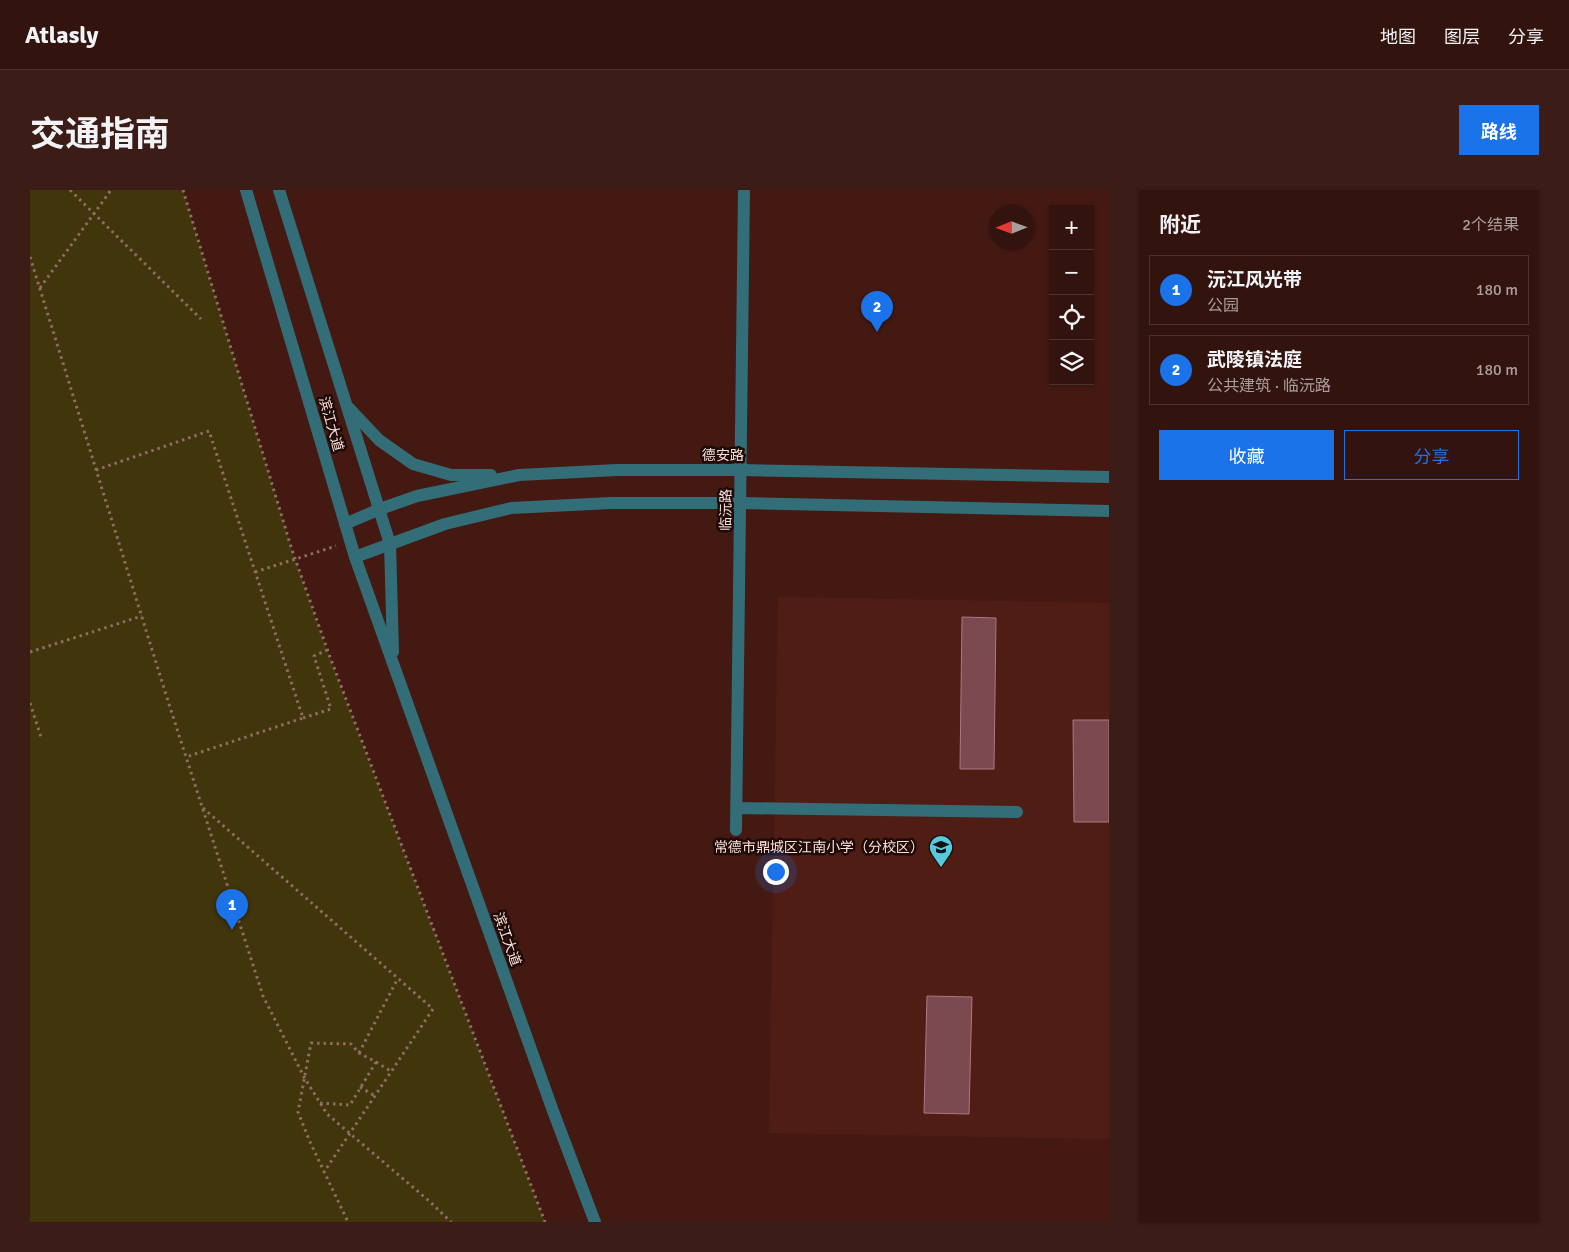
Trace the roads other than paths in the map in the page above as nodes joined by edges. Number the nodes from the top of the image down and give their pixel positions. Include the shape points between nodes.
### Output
1 (246, 190) edge
2 (279, 190) edge
3 (744, 190) edge
4 (347, 406) junction
5 (741, 470) junction
6 (519, 475) junction
7 (1109, 478) edge
8 (741, 503) junction
9 (380, 509) junction
10 (1109, 511) edge
11 (345, 524) junction
12 (390, 544) junction
13 (355, 557) junction
14 (393, 665) junction
15 (736, 808) junction
16 (1017, 812) dead end
17 (736, 830) dead end
18 (595, 1222) edge

1 - 11 street, 滨江大道
2 - 4 street, 滨江大道
3 - 5 street, 临沅路
4 - 6 street via 379,440 413,464 451,475
4 - 9 street, 滨江大道
5 - 6 street, 德安路 via 617,470
5 - 7 street, 德安路
5 - 8 street, 临沅路
6 - 9 street, 德安路 via 417,496
8 - 10 street
8 - 12 street via 611,503 511,508 446,524
8 - 15 street, 临沅路
9 - 11 street, 德安路
9 - 12 street, 滨江大道
11 - 13 street, 滨江大道
12 - 13 street
12 - 14 street, 滨江大道
13 - 14 street, 滨江大道
14 - 18 street, 滨江大道
15 - 16 street
15 - 17 street, 临沅路

